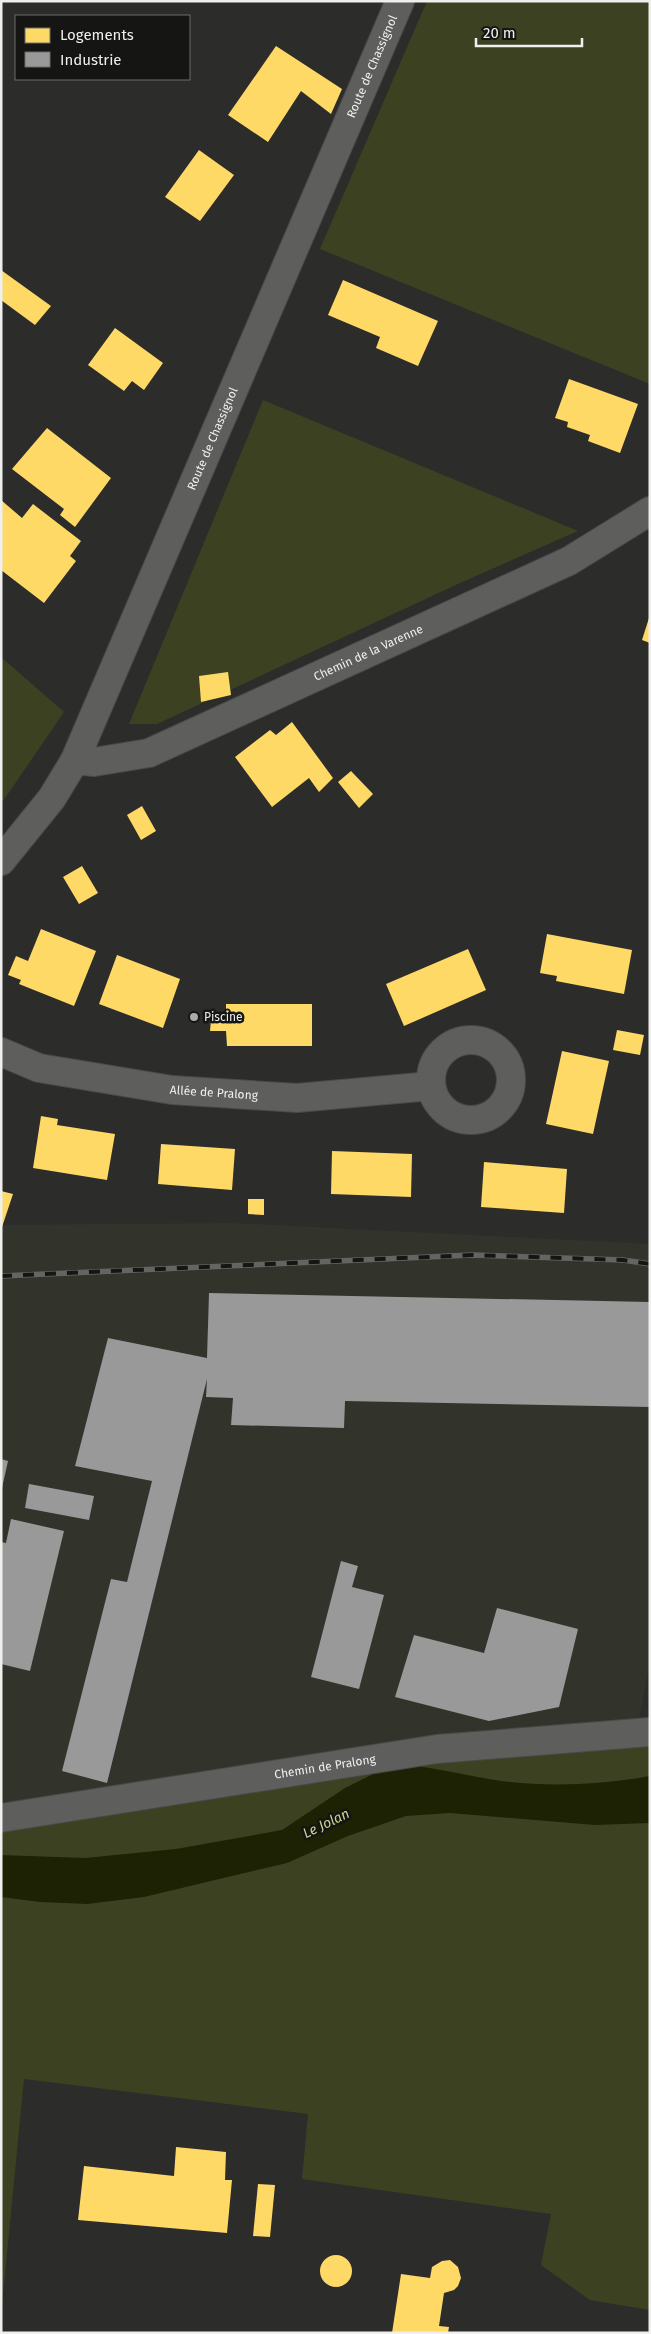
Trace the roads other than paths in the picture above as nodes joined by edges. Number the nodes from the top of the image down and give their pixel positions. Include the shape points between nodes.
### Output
1 (400, 1) edge
2 (650, 511) edge
3 (75, 760) junction
4 (1, 861) edge
5 (1, 1052) edge
6 (431, 1086) dead end
7 (650, 1732) edge
8 (1, 1818) edge

1 - 3 street, Route de Chassignol
2 - 3 street, Chemin de la Varenne via 569,561 149,753 94,762
3 - 4 street, Route de Chassignol via 52,798
5 - 6 street, Allée de Pralong via 39,1068 172,1090 296,1098
7 - 8 street, Chemin de Pralong via 437,1750

